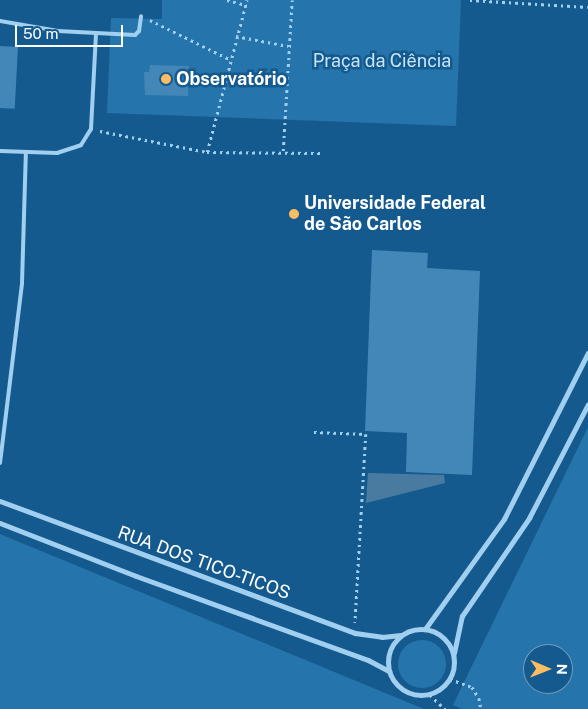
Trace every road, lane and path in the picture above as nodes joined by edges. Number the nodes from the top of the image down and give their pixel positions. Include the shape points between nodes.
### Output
1 (228, 0) edge
2 (247, 0) edge
3 (292, 0) edge
4 (470, 0) edge
5 (246, 5) junction
6 (588, 7) edge
7 (142, 16) joint
8 (0, 21) edge
9 (96, 34) junction
10 (236, 36) junction
11 (288, 46) junction
12 (229, 59) junction
13 (91, 129) junction
14 (0, 151) edge
15 (283, 151) junction
16 (26, 152) junction
17 (207, 152) junction
18 (320, 153) dead end
19 (588, 353) edge
20 (588, 404) edge
21 (314, 432) dead end
22 (0, 463) edge
23 (0, 501) edge
24 (0, 523) edge
25 (426, 629) junction
26 (355, 633) junction
27 (401, 636) junction
28 (454, 653) junction
29 (389, 671) junction
30 (450, 679) junction
31 (430, 695) junction
32 (445, 709) edge
33 (481, 709) edge

1 - 5 path
2 - 5 path
3 - 11 path
4 - 6 path
5 - 10 path
7 - 9 lane via 135,35
7 - 12 path
8 - 9 lane
9 - 13 lane
10 - 11 path
10 - 12 path
11 - 15 path
12 - 17 path
13 - 16 lane via 76,149 57,153
13 - 17 path
14 - 16 lane
15 - 17 path
15 - 18 path
16 - 22 lane via 22,283
19 - 25 street via 504,519
20 - 28 street via 529,518 462,616
21 - 26 path via 366,434
23 - 26 street, RUA DOS TICO-TICOS
24 - 29 street, RUA DOS TICO-TICOS via 368,660
25 - 27 street
25 - 28 street via 438,633
26 - 27 street, RUA DOS TICO-TICOS
27 - 29 street via 392,646 388,658
28 - 30 street
29 - 31 street via 395,683 405,691 417,696
30 - 31 street
30 - 33 path via 472,687
31 - 32 path

